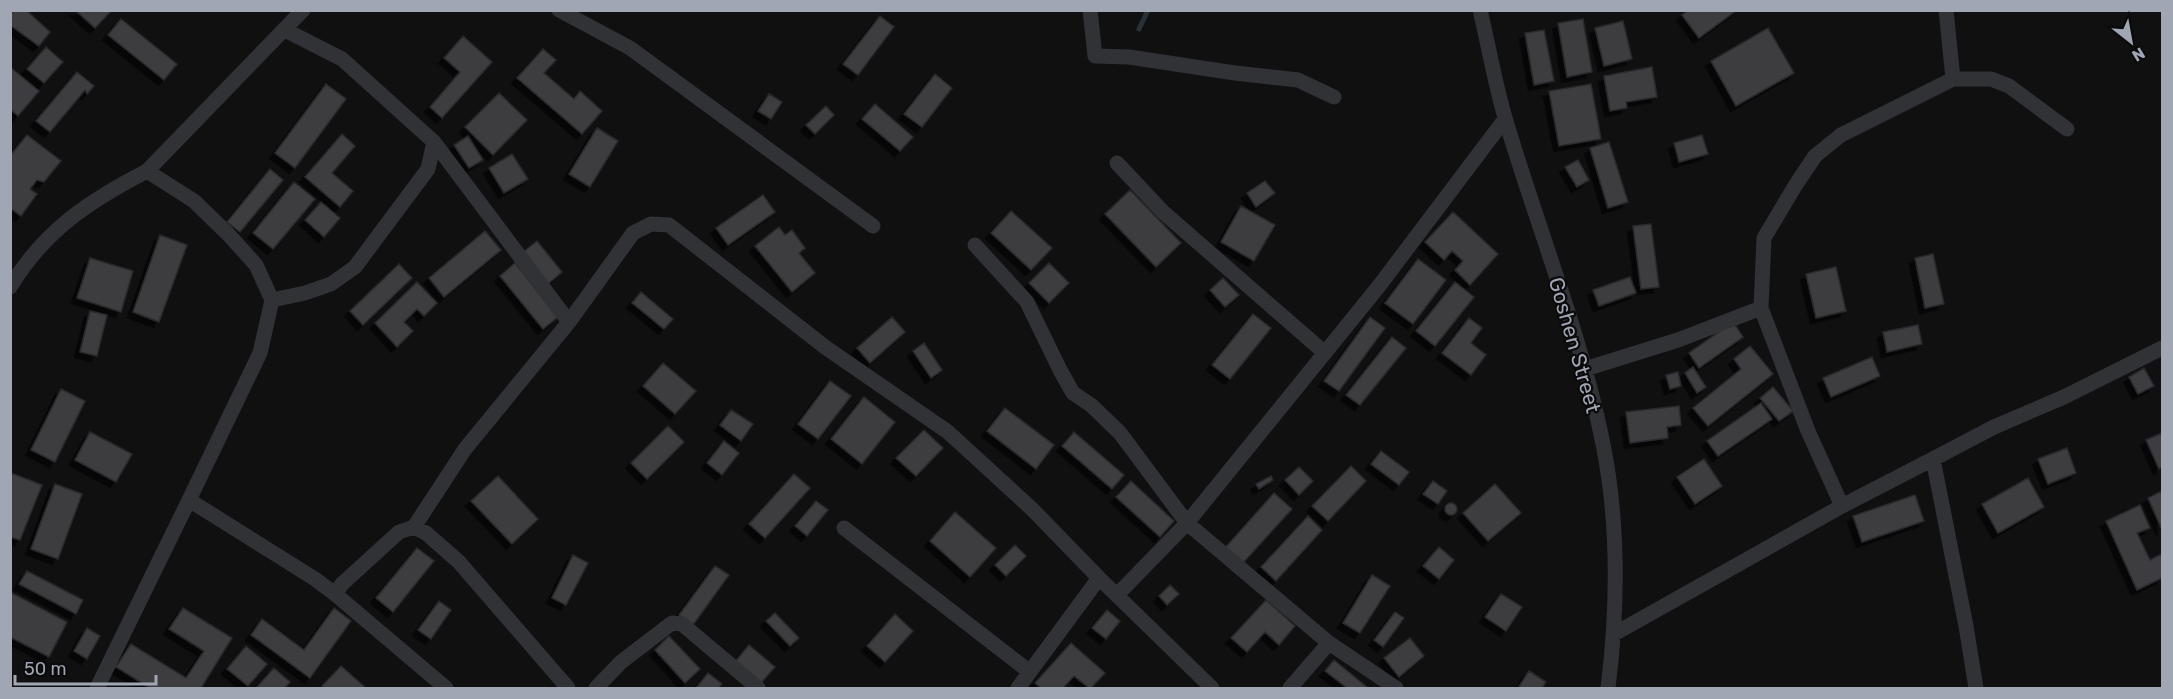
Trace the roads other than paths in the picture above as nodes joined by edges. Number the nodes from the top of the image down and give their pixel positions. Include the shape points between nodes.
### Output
1 (303, 10) edge
2 (559, 10) edge
3 (1090, 10) edge
4 (1480, 10) edge
5 (1946, 10) edge
6 (285, 30) junction
7 (1953, 79) junction
8 (1334, 97) dead end
9 (1505, 119) junction
10 (2067, 129) dead end
11 (434, 142) junction
12 (1117, 163) dead end
13 (147, 171) junction
14 (873, 226) dead end
15 (975, 245) dead end
16 (10, 287) edge
17 (272, 300) junction
18 (1761, 308) junction
19 (569, 322) junction
20 (2163, 348) edge
21 (1325, 353) junction
22 (1585, 369) junction
23 (1933, 459) junction
24 (189, 500) junction
25 (1842, 506) junction
26 (1187, 523) junction
27 (414, 527) junction
28 (844, 528) dead end
29 (1099, 578) junction
30 (335, 594) junction
31 (1117, 595) junction
32 (1614, 634) junction
33 (1329, 643) junction
34 (1030, 672) junction
35 (97, 688) edge
36 (446, 688) edge
37 (568, 688) edge
38 (596, 688) edge
39 (758, 688) edge
40 (1018, 688) edge
41 (1212, 688) edge
42 (1290, 688) edge
43 (1396, 688) edge
44 (1608, 688) edge
45 (1976, 688) edge

1 - 6 street
2 - 14 street via 630,48
3 - 8 street via 1095,56 1130,57 1298,80
4 - 9 street, Goshen Street
5 - 7 street
6 - 11 street via 342,59
6 - 13 street
7 - 10 street via 1992,79 2009,86
7 - 18 street via 1841,135 1815,156 1764,238
9 - 21 street
9 - 22 street, Goshen Street
11 - 17 street via 428,169 355,267 331,284
11 - 19 street
12 - 21 street via 1163,213
13 - 16 street via 105,192 58,227
13 - 17 street via 194,201 229,235 256,265
15 - 26 street via 1027,302 1073,393 1120,433
17 - 24 street via 260,353
18 - 22 street via 1678,340
18 - 25 street via 1808,431
19 - 27 street via 465,449
19 - 29 street via 633,233 651,224 669,225 825,347 948,432 1032,509
20 - 23 street via 2064,397 1994,426
21 - 26 street
22 - 32 street, Goshen Street via 1603,446 1616,543
23 - 25 street
23 - 45 street
24 - 30 street
24 - 35 street
25 - 32 street
26 - 31 street
26 - 33 street
27 - 30 street via 399,532
27 - 37 street via 459,562
28 - 34 street
29 - 31 street
29 - 34 street
30 - 36 street
31 - 41 street
32 - 44 street, Goshen Street
33 - 42 street
33 - 43 street
34 - 40 street
38 - 39 street via 621,662 672,623 682,624

